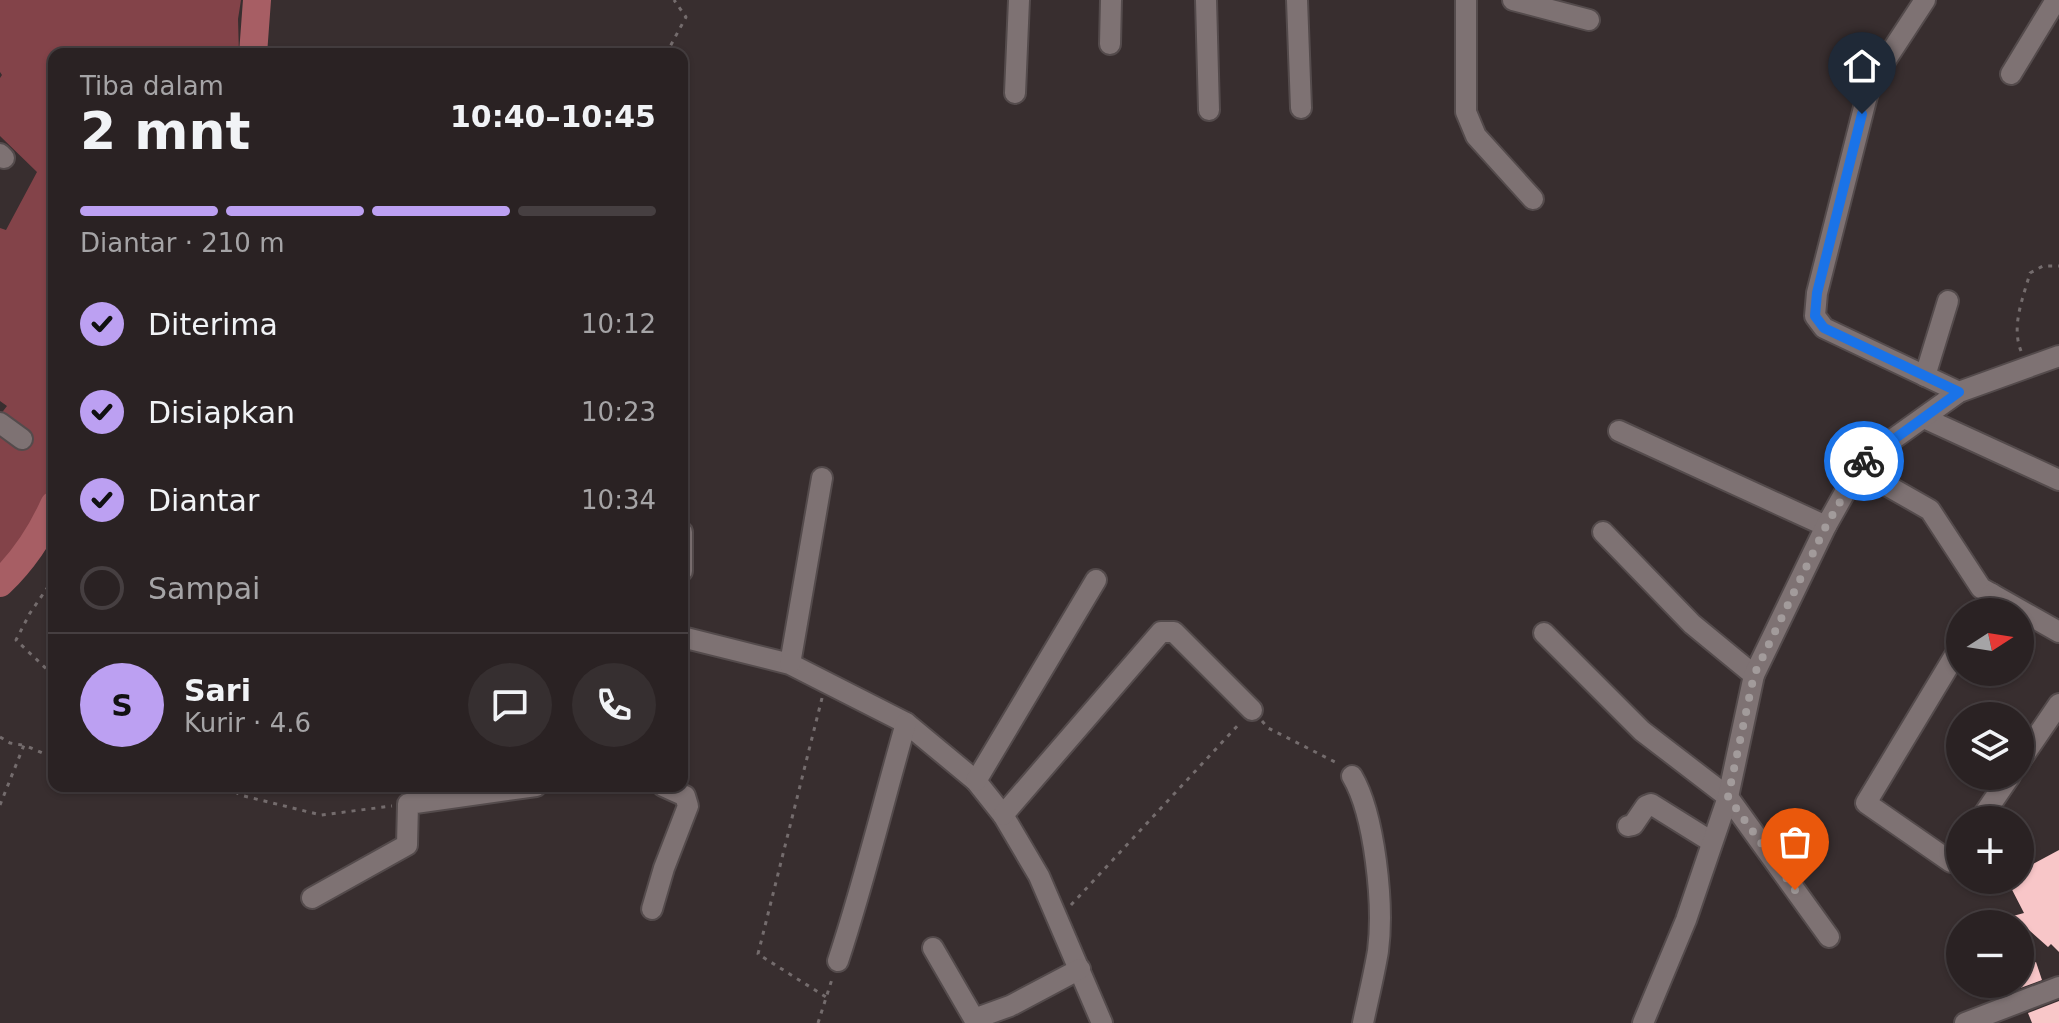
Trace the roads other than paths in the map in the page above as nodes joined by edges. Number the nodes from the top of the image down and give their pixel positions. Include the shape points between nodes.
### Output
1 (1019, 0) edge
2 (1111, 0) edge
3 (1206, 0) edge
4 (1297, 0) edge
5 (1466, 0) edge
6 (1513, 0) edge
7 (1925, 0) edge
8 (2056, 0) edge
9 (1589, 20) dead end
10 (1110, 44) dead end
11 (2011, 74) dead end
12 (1015, 93) dead end
13 (1301, 108) dead end
14 (1209, 110) dead end
15 (1533, 199) dead end
16 (1948, 301) dead end
17 (2059, 356) edge
18 (1925, 376) junction
19 (1959, 392) junction
20 (1924, 418) junction
21 (0, 423) edge
22 (1619, 431) dead end
23 (22, 439) dead end
24 (1858, 469) junction
25 (822, 478) dead end
26 (2059, 480) edge
27 (1826, 526) junction
28 (1603, 532) dead end
29 (1096, 580) dead end
30 (1992, 594) junction
31 (1990, 598) edge
32 (2059, 632) edge
33 (1544, 633) dead end
34 (688, 638) edge
35 (790, 664) junction
36 (1946, 670) edge
37 (1754, 675) junction
38 (2059, 704) edge
39 (1252, 710) road end
40 (906, 723) junction
41 (2034, 741) edge
42 (1352, 776) road end
43 (976, 781) junction
44 (676, 792) edge
45 (432, 793) edge
46 (1728, 797) junction
47 (1003, 815) junction
48 (1628, 826) dead end
49 (1712, 842) junction
50 (1946, 859) edge
51 (312, 898) dead end
52 (652, 909) dead end
53 (1829, 937) dead end
54 (933, 948) dead end
55 (838, 961) road end
56 (1080, 969) junction
57 (2059, 987) edge
58 (1102, 1023) edge
59 (1363, 1023) edge
60 (1643, 1023) edge
61 (1965, 1023) edge

1 - 12 street
2 - 10 street
3 - 14 street
4 - 13 street
5 - 15 street via 1466,112 1476,136
6 - 9 street
7 - 18 street via 1870,84 1814,309 1824,328
8 - 11 street
16 - 18 street
17 - 19 street
18 - 19 street
19 - 20 street
20 - 24 street
20 - 26 street
21 - 23 street
22 - 27 street
24 - 27 street
24 - 30 street via 1930,510 1981,588
25 - 35 street
27 - 37 street
28 - 37 street via 1692,624
29 - 43 street
30 - 31 street
30 - 32 street
33 - 46 street via 1642,731
34 - 35 street
35 - 40 street
36 - 50 street via 1866,803
37 - 46 street
38 - 41 street
39 - 47 street via 1174,632 1161,632
40 - 43 street
40 - 55 street via 863,889
42 - 59 street via 1367,811 1378,890 1378,948
43 - 47 street
44 - 52 street via 685,796 688,806
45 - 51 street via 408,804 407,845
46 - 49 street
46 - 53 street
47 - 56 street via 1039,876
48 - 49 street via 1651,804
49 - 60 street
54 - 56 street via 977,1018
56 - 58 street
57 - 61 street

